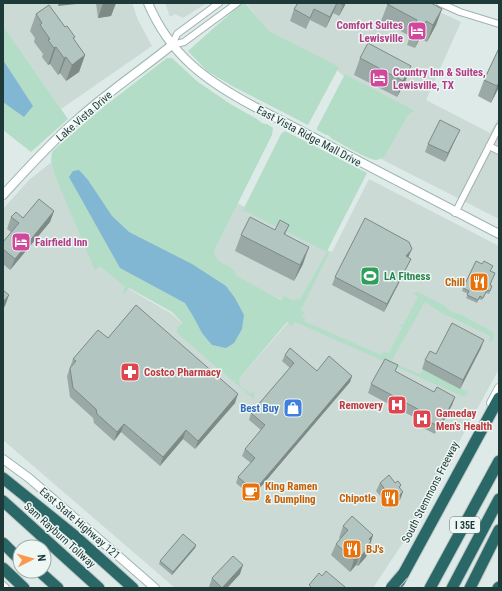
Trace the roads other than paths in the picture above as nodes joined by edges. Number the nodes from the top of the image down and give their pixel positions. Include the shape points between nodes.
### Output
1 (148, 3) edge
2 (219, 3) edge
3 (237, 3) edge
4 (440, 3) edge
5 (499, 24) edge
6 (172, 45) junction
7 (499, 127) edge
8 (489, 146) junction
9 (499, 151) edge
10 (3, 195) edge
11 (455, 212) junction
12 (499, 234) edge
13 (499, 388) edge
14 (499, 398) edge
15 (3, 459) edge
16 (499, 461) edge
17 (3, 478) edge
18 (499, 499) edge
19 (3, 502) edge
20 (499, 530) edge
21 (3, 540) edge
22 (3, 543) edge
23 (12, 547) edge
24 (12, 552) edge
25 (3, 568) edge
26 (403, 574) junction
27 (39, 579) edge
28 (48, 579) edge
29 (24, 588) edge
30 (48, 588) edge
31 (58, 588) edge
32 (99, 588) edge
33 (133, 588) edge
34 (156, 588) edge
35 (391, 588) edge
36 (396, 588) edge
37 (430, 588) edge
38 (452, 588) edge
39 (470, 588) edge

1 - 6 main road, East Vista Ridge Mall Drive
2 - 6 street, Lake Vista Drive via 177,34
3 - 6 street, Lake Vista Drive via 184,42
4 - 5 street
6 - 10 main road, Lake Vista Drive via 78,119
6 - 11 main road, East Vista Ridge Mall Drive via 202,75 233,95
7 - 8 street
8 - 9 street
8 - 11 street
11 - 12 main road, East Vista Ridge Mall Drive
13 - 36 main road, South Stemmons Freeway
14 - 26 highway
15 - 34 main road, East State Highway 121 via 29,478
16 - 37 highway, I 35E
17 - 33 highway via 75,536
18 - 38 highway
19 - 32 highway, Sam Rayburn Tollway
20 - 39 highway, I 35E
21 - 23 highway
22 - 24 highway
25 - 29 highway
26 - 35 highway, bridge
26 - 36 highway, bridge
27 - 30 highway
28 - 31 highway

